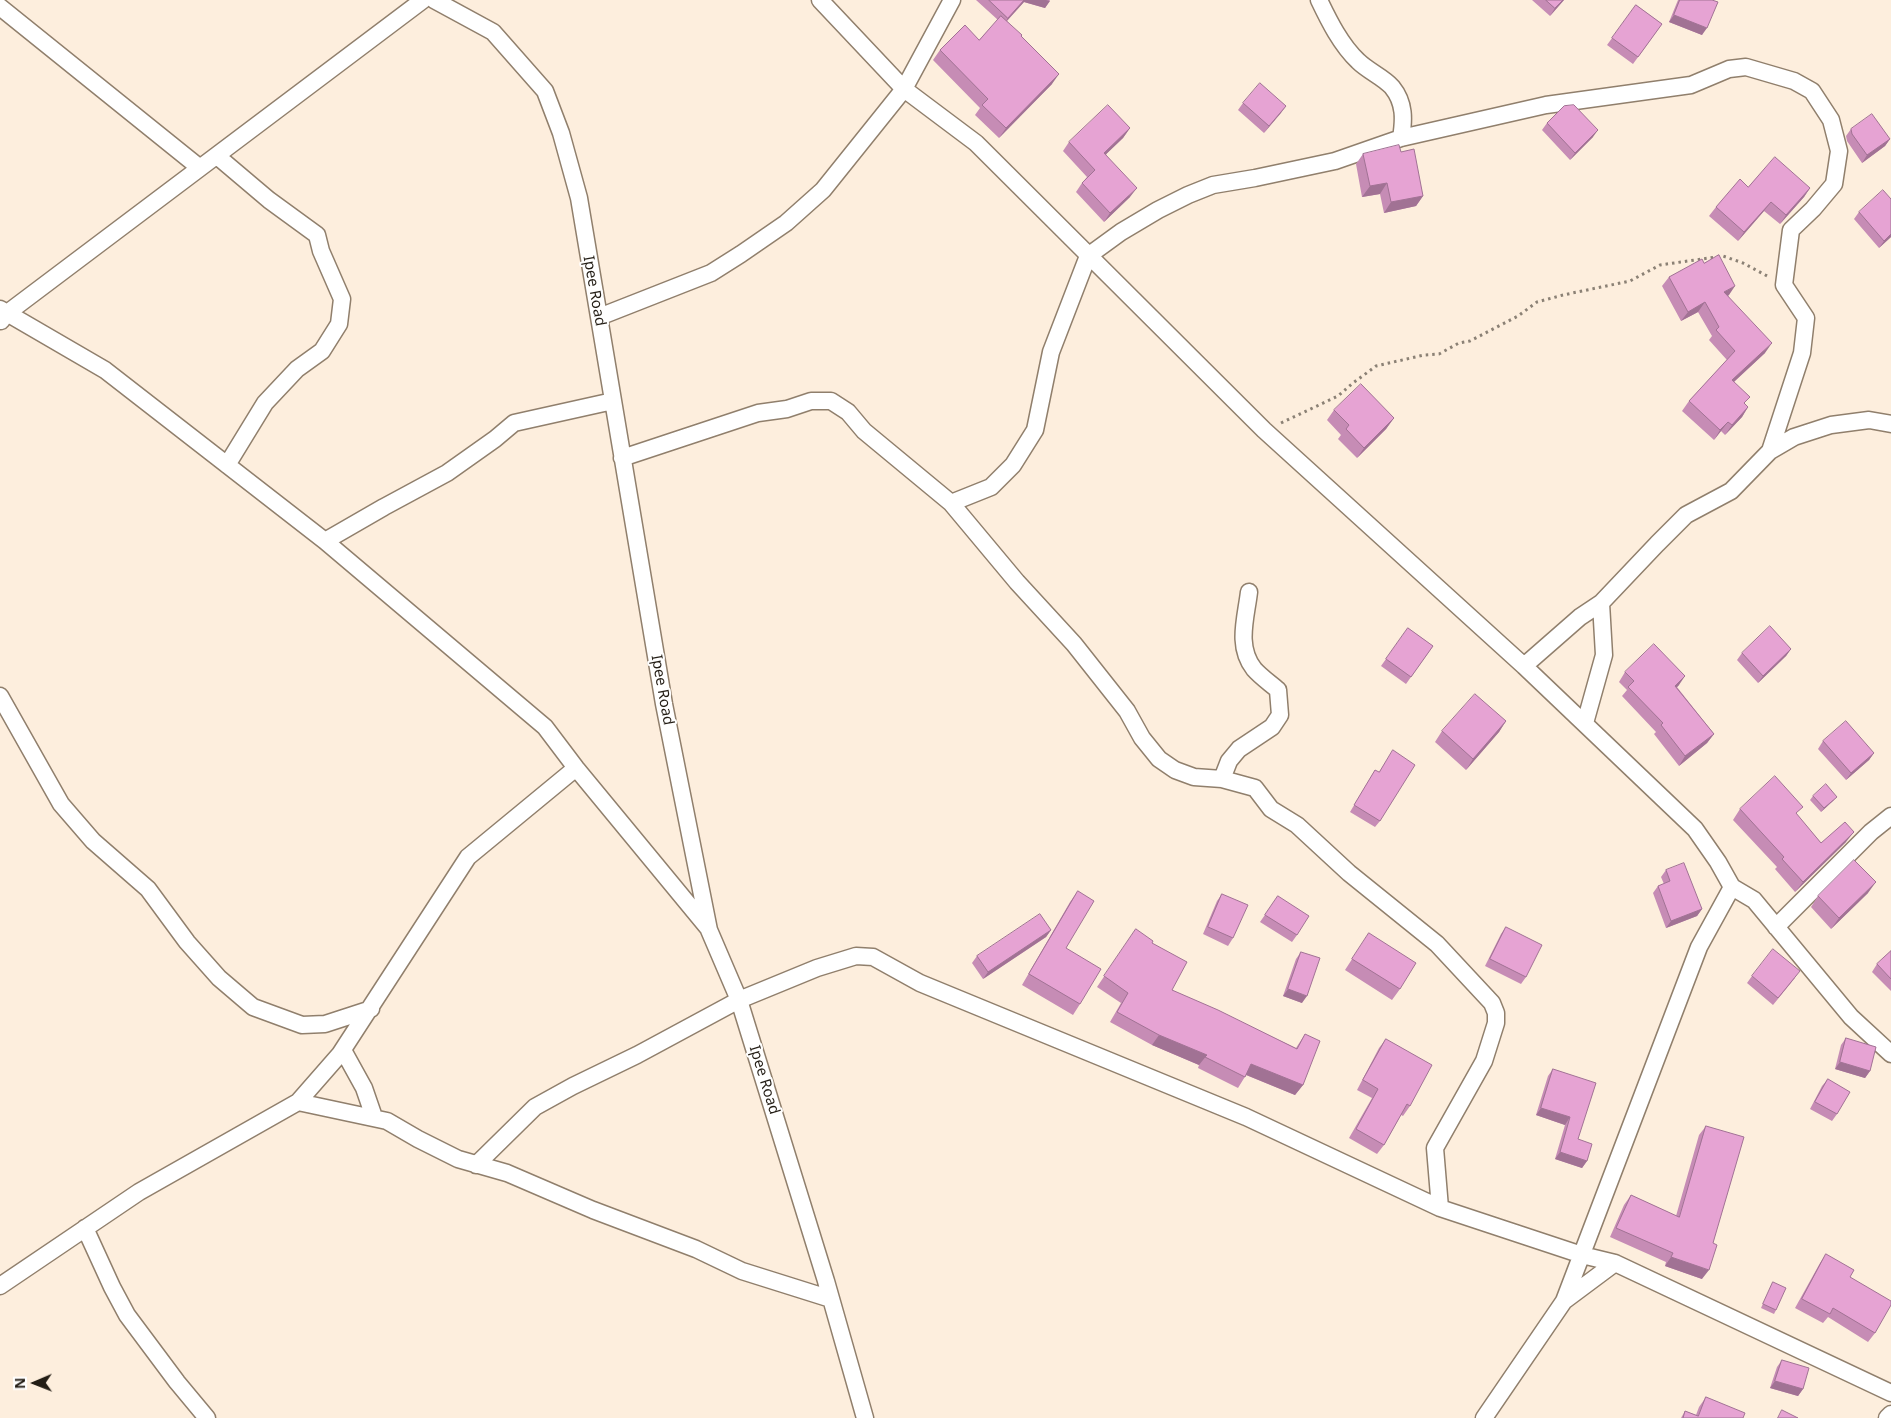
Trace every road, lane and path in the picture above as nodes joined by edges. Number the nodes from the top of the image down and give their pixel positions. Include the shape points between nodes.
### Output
1 (423, 0) edge
2 (434, 0) edge
3 (820, 0) edge
4 (952, 0) edge
5 (1319, 0) edge
6 (0, 7) edge
7 (904, 89) junction
8 (1401, 138) junction
9 (217, 156) junction
10 (200, 168) junction
11 (1088, 256) junction
12 (1784, 285) junction
13 (2, 315) edge
14 (599, 317) junction
15 (613, 401) junction
16 (1891, 424) edge
17 (1264, 430) junction
18 (1770, 451) junction
19 (622, 458) junction
20 (227, 465) junction
21 (951, 503) junction
22 (325, 541) junction
23 (1249, 592) dead end
24 (1601, 603) junction
25 (1524, 666) junction
26 (0, 696) edge
27 (1585, 724) junction
28 (576, 768) junction
29 (1222, 779) junction
30 (1891, 816) edge
31 (1732, 887) junction
32 (1776, 927) junction
33 (709, 930) junction
34 (739, 1000) junction
35 (371, 1010) junction
36 (344, 1050) junction
37 (1891, 1054) edge
38 (298, 1102) junction
39 (374, 1116) junction
40 (476, 1165) junction
41 (1440, 1208) junction
42 (84, 1228) junction
43 (1582, 1255) junction
44 (1615, 1263) junction
45 (0, 1286) edge
46 (831, 1299) junction
47 (1564, 1300) junction
48 (1891, 1393) edge
49 (1891, 1414) edge
50 (208, 1418) edge
51 (864, 1418) edge
52 (1484, 1418) edge
53 (1887, 1418) edge

1 - 9 street
2 - 14 street, Ipee Road via 494,32 545,91 579,198
3 - 7 street
4 - 7 street
5 - 8 street via 1338,36 1358,61 1392,87 1402,106
6 - 10 street
7 - 11 street via 976,143
7 - 14 street via 823,190 786,222 711,272
8 - 11 street via 1335,161 1213,185 1158,210
8 - 12 street via 1546,105 1691,85 1729,69 1746,67 1794,81 1812,91 1831,120 1839,151 1834,184 1790,230
9 - 10 street
9 - 20 street via 317,235 320,251 342,299 339,324 322,351 297,369 265,403
10 - 13 street
11 - 17 street
11 - 21 street via 1051,352 1035,430 1013,465 991,486
12 - 17 path via 1723,256 1660,266 1630,281 1538,302 1518,316 1440,354 1376,366 1338,396
12 - 18 street via 1806,318 1802,353
13 - 20 street via 105,370
14 - 15 street, Ipee Road
15 - 19 street, Ipee Road
15 - 22 street via 514,424 447,473
16 - 18 street via 1869,420 1831,425 1794,437
17 - 25 street
18 - 24 street via 1731,491 1686,515
19 - 21 street via 758,413 811,401 831,401 848,412 864,431
19 - 33 street, Ipee Road via 664,704
20 - 22 street
21 - 29 street via 1074,644 1127,711 1159,759 1194,777
22 - 28 street via 545,727
23 - 29 street via 1243,646 1256,670 1278,690 1280,715 1272,727 1239,749 1229,761
24 - 25 street
24 - 27 street via 1604,655
25 - 27 street
26 - 35 street via 61,804 93,841 148,889 187,942 219,978 253,1007 302,1025 325,1024
27 - 31 street via 1695,829
28 - 33 street
28 - 35 street via 468,858
29 - 41 street via 1255,788 1271,809 1297,824 1349,873 1437,944 1492,1003 1496,1023 1484,1060 1435,1148
30 - 32 street
31 - 32 street via 1754,900
31 - 43 street via 1699,947
32 - 37 street via 1851,1018
33 - 34 street, Ipee Road
34 - 40 street via 535,1107
34 - 41 street via 817,968 856,956 873,957 920,983 1246,1117
34 - 46 street, Ipee Road
35 - 36 street
36 - 38 street
36 - 39 street
38 - 39 street
38 - 42 street via 139,1192
39 - 40 street via 442,1152
40 - 46 street via 507,1173 696,1249 742,1271
41 - 43 street
42 - 45 street
42 - 50 street via 127,1315
43 - 44 street
43 - 47 street
44 - 47 street
44 - 48 street
46 - 51 street, Ipee Road
47 - 52 street
49 - 53 street

